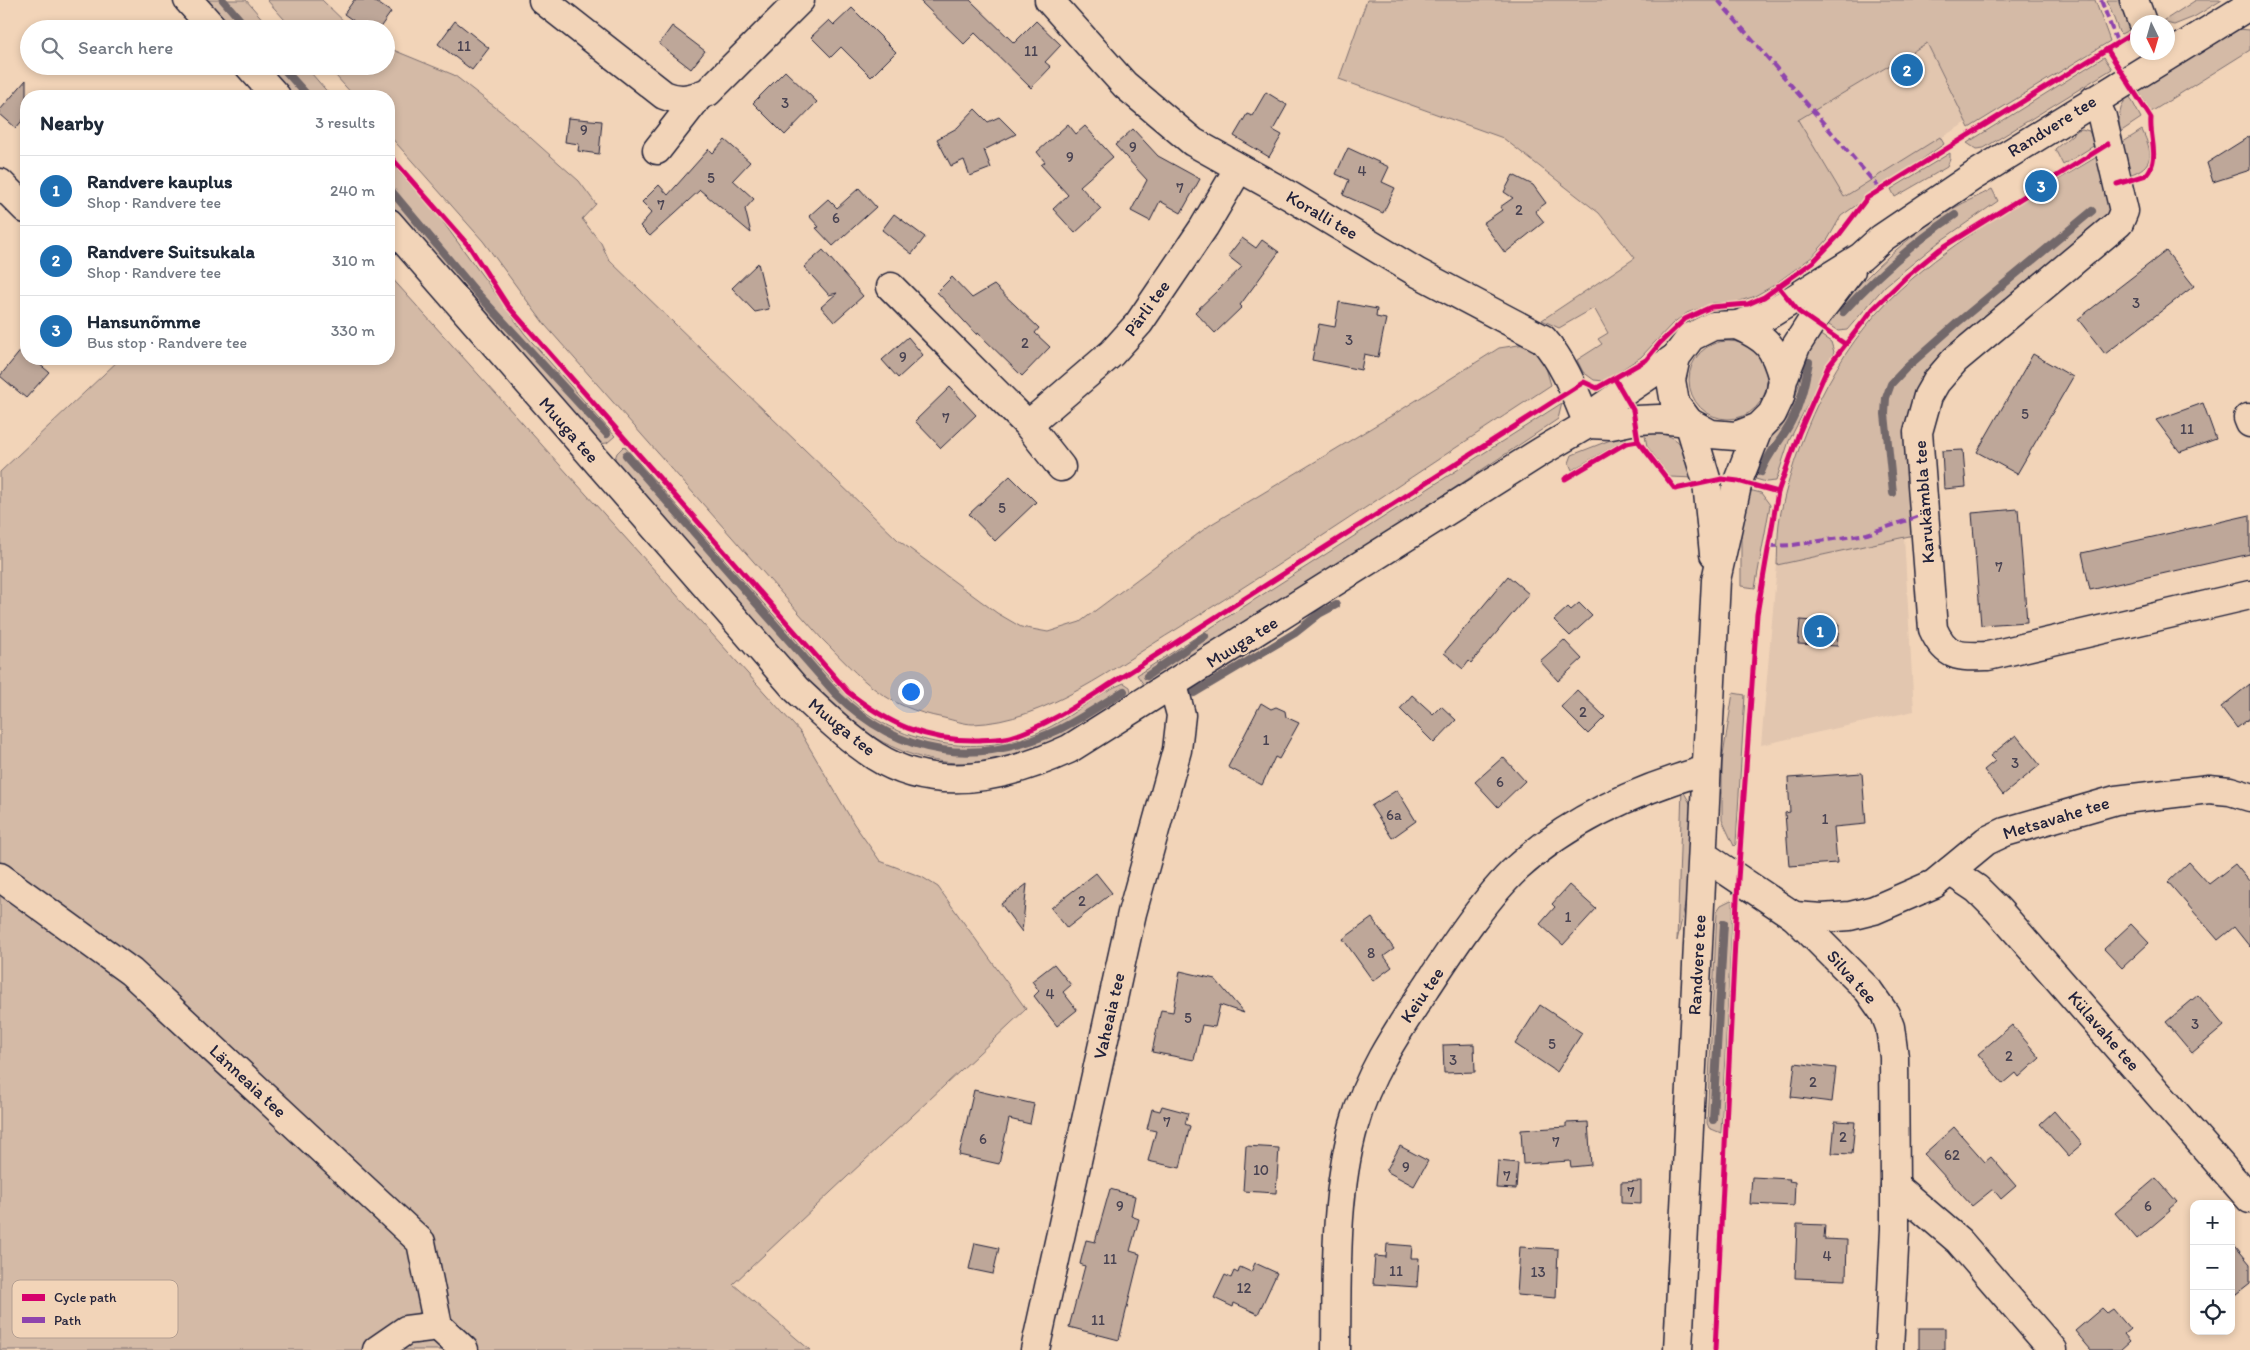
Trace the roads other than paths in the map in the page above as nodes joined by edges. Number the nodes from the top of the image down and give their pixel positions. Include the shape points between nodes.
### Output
1 (188, 0) edge
2 (543, 0) edge
3 (800, 0) edge
4 (1049, 0) edge
5 (2134, 0) edge
6 (2250, 4) edge
7 (2139, 15) edge
8 (206, 20) edge
9 (2175, 47) edge
10 (2153, 60) edge
11 (256, 75) edge
12 (270, 90) edge
13 (698, 96) junction
14 (2094, 100) junction
15 (657, 150) dead end
16 (1239, 168) junction
17 (0, 183) edge
18 (20, 203) edge
19 (395, 230) edge
20 (1861, 257) junction
21 (892, 288) dead end
22 (1738, 325) junction
23 (1676, 357) junction
24 (1783, 378) junction
25 (1690, 422) junction
26 (1028, 424) junction
27 (1588, 424) junction
28 (1759, 426) junction
29 (1061, 467) dead end
30 (1716, 580) junction
31 (2250, 595) edge
32 (1173, 685) junction
33 (1706, 770) junction
34 (2250, 797) edge
35 (1703, 856) junction
36 (1950, 871) junction
37 (0, 877) edge
38 (1794, 916) junction
39 (1895, 1186) junction
40 (2250, 1199) edge
41 (438, 1326) junction
42 (377, 1350) edge
43 (464, 1350) edge
44 (1035, 1350) edge
45 (1336, 1350) edge
46 (1678, 1350) edge
47 (1889, 1350) edge
48 (2053, 1350) edge

1 - 8 street
2 - 13 street via 664,95 675,100
3 - 13 street via 708,92
4 - 16 street, Koralli tee via 1125,85 1193,142
5 - 7 street
6 - 9 street, Randvere tee
10 - 14 street, Randvere tee
11 - 12 street
13 - 15 street
14 - 20 street, Randvere tee via 1975,175 1882,238
14 - 31 street, Karukämbla tee via 2102,117 2124,210 2119,224 1955,360 1936,382 1922,414 1918,451 1933,629 1940,644 1952,653 1966,657 1988,656
16 - 26 street, Pärli tee via 1204,227 1139,322 1112,353
16 - 27 street, Koralli tee via 1418,273 1543,339 1567,373
17 - 18 street
19 - 32 street, Muuga tee via 796,689 848,737 876,757 911,772 941,778 1005,774 1069,749
20 - 22 street, Randvere tee via 1768,315
20 - 24 street, Randvere tee via 1812,321 1796,346
21 - 26 street
22 - 23 street, Randvere tee via 1713,326 1691,337
22 - 24 street, Randvere tee via 1760,335 1776,354
23 - 25 street, Randvere tee via 1672,388 1676,403
23 - 27 street, Muuga tee via 1602,407
24 - 28 street, Randvere tee via 1780,397 1772,414
25 - 27 street via 1659,418 1611,425
25 - 28 street, Randvere tee via 1711,434 1736,436
25 - 30 street, Randvere tee via 1706,482
26 - 29 street
27 - 32 street, Muuga tee
28 - 30 street, Randvere tee via 1738,481
30 - 33 street, Randvere tee
32 - 44 street, Vaheaia tee via 1181,715 1177,750 1132,913
33 - 35 street, Randvere tee
33 - 45 street, Keiu tee via 1618,802 1541,847 1515,869 1475,918 1390,1041 1354,1125 1342,1189 1337,1244
34 - 36 street, Metsavahe tee via 2209,789 2116,800 2005,832 1986,841
35 - 38 street, Silva tee
35 - 46 street, Randvere tee
36 - 38 street, Metsavahe tee via 1934,884 1874,910 1850,916
36 - 40 street, Külavahe tee via 1998,910
37 - 41 street, Länneaia tee via 131,972 421,1242
38 - 39 street, Silva tee via 1868,990 1890,1027 1894,1057
39 - 47 street, Silva tee via 1896,1229
39 - 48 street via 1959,1241
41 - 42 street via 406,1330
41 - 43 street

